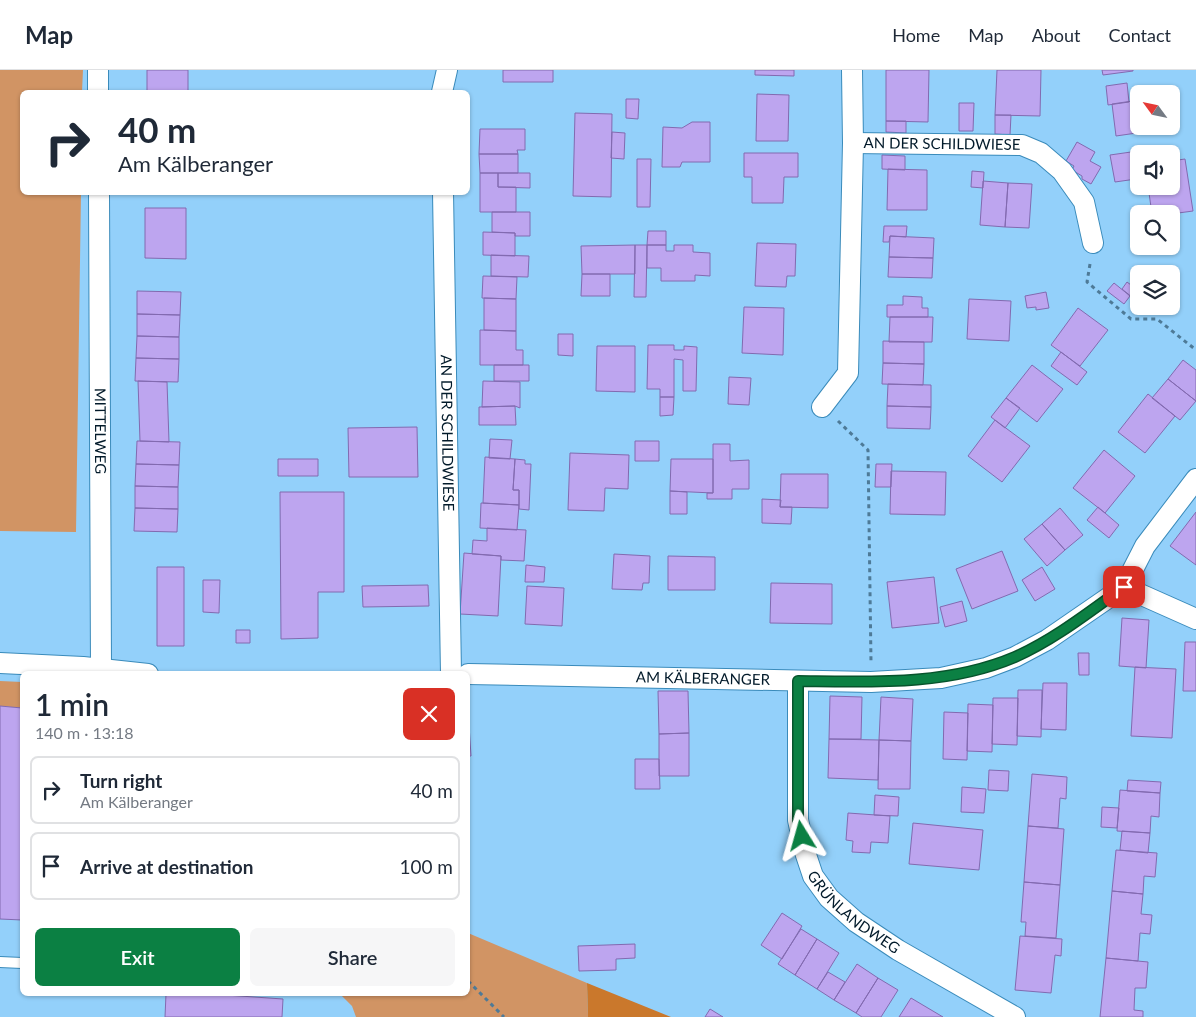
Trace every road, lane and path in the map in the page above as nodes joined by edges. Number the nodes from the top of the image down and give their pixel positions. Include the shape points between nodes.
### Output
1 (98, 70) edge
2 (447, 70) edge
3 (852, 70) edge
4 (98, 90) edge
5 (442, 90) edge
6 (853, 143) junction
7 (99, 195) edge
8 (443, 195) edge
9 (1093, 243) joint
10 (1196, 350) edge
11 (822, 407) joint
12 (1196, 479) edge
13 (1124, 587) junction
14 (1196, 619) edge
15 (0, 663) edge
16 (101, 669) junction
17 (120, 671) edge
18 (451, 671) edge
19 (470, 674) edge
20 (798, 681) junction
21 (871, 682) junction
22 (0, 962) edge
23 (20, 964) edge
24 (470, 983) edge
25 (504, 1017) edge
26 (1015, 1017) edge

1 - 4 street
2 - 5 street
3 - 6 street, AN DER SCHILDWIESE
6 - 9 street, AN DER SCHILDWIESE via 1022,145 1041,153 1062,171 1084,202
6 - 11 street, AN DER SCHILDWIESE via 848,373
7 - 16 street, MITTELWEG
8 - 18 street, AN DER SCHILDWIESE
9 - 10 path via 1087,282 1131,319 1158,319
11 - 21 path via 868,450
12 - 13 street via 1145,546
13 - 14 street
13 - 21 street, AM KÄLBERANGER via 1047,640 986,668 941,678
15 - 16 street
16 - 17 street
19 - 20 street, AM KÄLBERANGER
20 - 21 street, AM KÄLBERANGER
20 - 26 street, GRÜNLANDWEG via 798,820 813,876 829,898 856,922
22 - 23 lane
24 - 25 path

